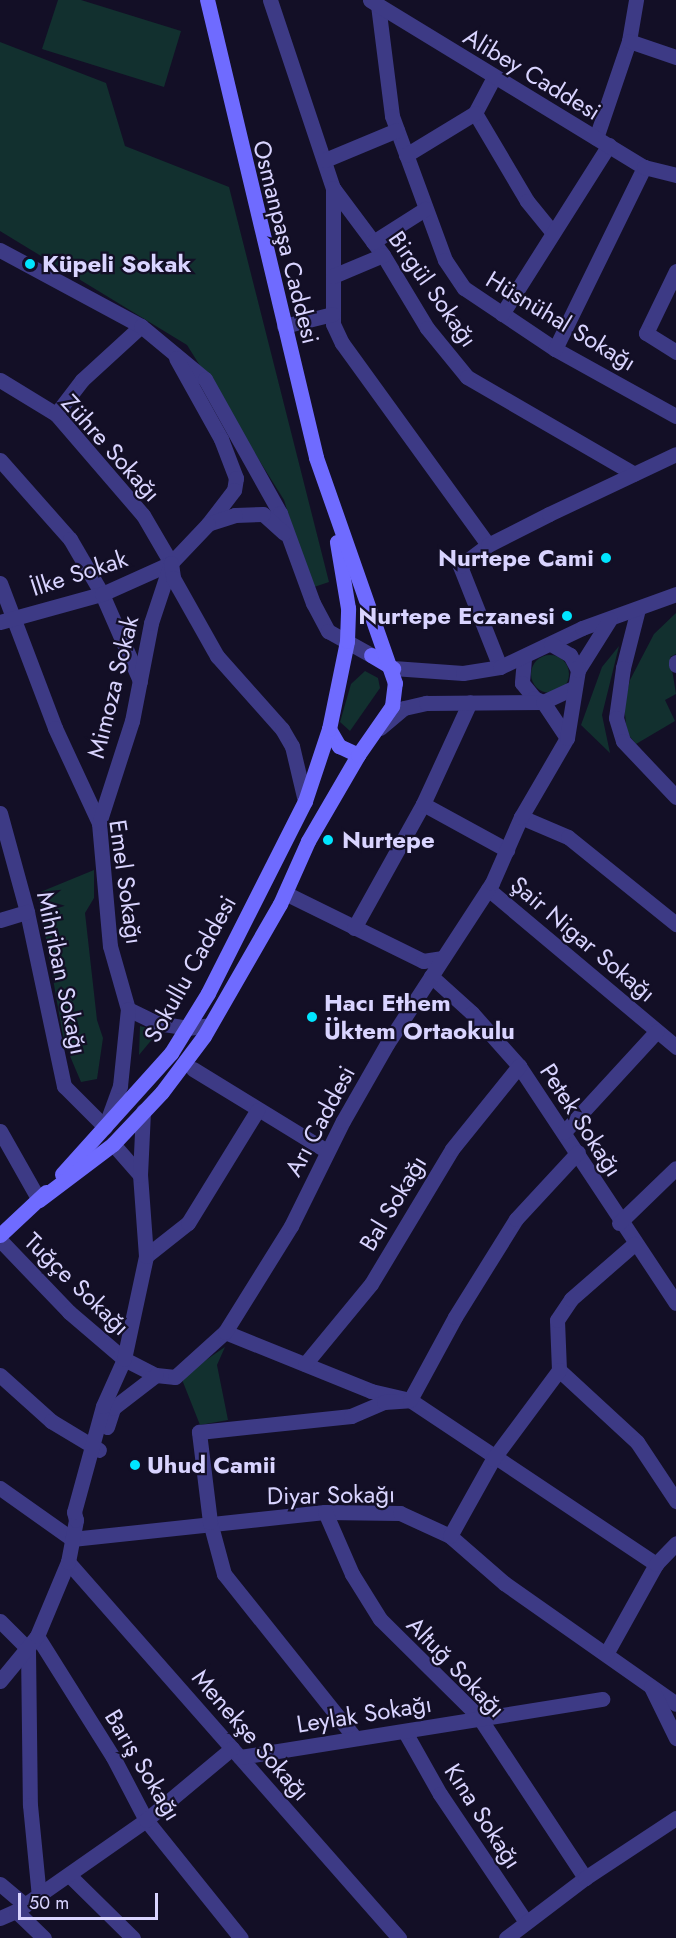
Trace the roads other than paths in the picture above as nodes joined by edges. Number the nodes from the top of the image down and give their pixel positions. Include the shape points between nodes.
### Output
1 (207, 0) edge
2 (270, 0) edge
3 (636, 0) edge
4 (374, 2) edge
5 (629, 41) junction
6 (676, 57) edge
7 (494, 77) junction
8 (475, 113) junction
9 (397, 130) junction
10 (602, 142) junction
11 (406, 155) junction
12 (325, 160) junction
13 (645, 167) junction
14 (676, 175) edge
15 (333, 188) junction
16 (425, 209) junction
17 (553, 233) junction
18 (373, 242) junction
19 (0, 250) edge
20 (383, 255) junction
21 (676, 271) edge
22 (333, 276) junction
23 (333, 314) junction
24 (502, 314) junction
25 (141, 326) junction
26 (284, 326) junction
27 (555, 349) junction
28 (676, 352) edge
29 (175, 355) junction
30 (0, 380) edge
31 (56, 414) junction
32 (676, 416) edge
33 (676, 454) edge
34 (0, 460) edge
35 (634, 474) junction
36 (329, 492) junction
37 (208, 524) junction
38 (287, 537) junction
39 (488, 545) junction
40 (171, 563) junction
41 (0, 583) edge
42 (102, 594) junction
43 (676, 594) edge
44 (638, 609) junction
45 (15, 616) junction
46 (610, 619) junction
47 (0, 622) edge
48 (551, 644) junction
49 (346, 648) junction
50 (371, 655) joint
51 (524, 659) junction
52 (500, 667) junction
53 (393, 668) junction
54 (578, 670) junction
55 (140, 681) junction
56 (575, 687) junction
57 (470, 702) junction
58 (543, 702) junction
59 (380, 728) junction
60 (329, 729) junction
61 (567, 738) junction
62 (358, 754) junction
63 (676, 797) edge
64 (305, 801) junction
65 (423, 804) junction
66 (0, 813) edge
67 (521, 817) junction
68 (99, 823) junction
69 (507, 850) junction
70 (488, 889) junction
71 (285, 893) junction
72 (27, 912) junction
73 (0, 920) edge
74 (676, 924) edge
75 (354, 928) junction
76 (443, 958) junction
77 (431, 976) junction
78 (128, 1009) junction
79 (210, 1025) junction
80 (187, 1028) junction
81 (657, 1031) junction
82 (676, 1047) edge
83 (519, 1066) junction
84 (193, 1069) dead end
85 (144, 1111) junction
86 (257, 1111) junction
87 (105, 1127) junction
88 (0, 1131) edge
89 (564, 1132) junction
90 (113, 1144) junction
91 (322, 1148) dead end
92 (578, 1152) junction
93 (676, 1168) edge
94 (140, 1175) junction
95 (39, 1200) junction
96 (619, 1222) junction
97 (0, 1235) edge
98 (0, 1240) edge
99 (634, 1244) junction
100 (146, 1256) junction
101 (676, 1303) edge
102 (225, 1332) junction
103 (124, 1359) junction
104 (305, 1364) junction
105 (559, 1370) junction
106 (156, 1374) junction
107 (0, 1375) edge
108 (410, 1400) junction
109 (96, 1449) junction
110 (493, 1459) junction
111 (0, 1488) edge
112 (676, 1501) edge
113 (325, 1512) junction
114 (210, 1522) junction
115 (450, 1536) junction
116 (72, 1539) junction
117 (676, 1543) edge
118 (68, 1562) junction
119 (656, 1564) junction
120 (0, 1621) edge
121 (37, 1636) junction
122 (28, 1649) junction
123 (606, 1654) junction
124 (0, 1681) edge
125 (650, 1686) junction
126 (602, 1699) dead end
127 (676, 1704) edge
128 (479, 1718) junction
129 (405, 1732) junction
130 (355, 1738) junction
131 (676, 1738) edge
132 (236, 1752) junction
133 (676, 1818) edge
134 (146, 1820) junction
135 (70, 1877) junction
136 (585, 1878) junction
137 (0, 1884) edge
138 (39, 1896) junction
139 (21, 1908) junction
140 (0, 1918) edge
141 (525, 1922) junction
142 (44, 1938) edge
143 (133, 1938) edge
144 (241, 1938) edge
145 (399, 1938) edge
146 (506, 1938) edge

1 - 26 main road, Osmanpaşa Caddesi
2 - 12 street, Birgül Sokağı
3 - 5 street
4 - 7 street, Alibey Caddesi
4 - 9 street, Hüsnühal Sokağı
5 - 6 street
5 - 10 street
7 - 8 street
7 - 10 street, Alibey Caddesi
8 - 11 street
8 - 17 street via 527,201
9 - 11 street, Hüsnühal Sokağı
9 - 12 street
10 - 13 street, Alibey Caddesi
10 - 17 street
11 - 16 street, Hüsnühal Sokağı
12 - 15 street, Birgül Sokağı
13 - 14 street, Alibey Caddesi
13 - 27 street
15 - 18 street, Birgül Sokağı
15 - 22 street, Birgül Sokağı
16 - 18 street
16 - 24 street, Hüsnühal Sokağı via 445,260 464,288
17 - 24 street
18 - 20 street, Birgül Sokağı
19 - 25 street
20 - 22 street
20 - 35 street, Birgül Sokağı via 427,328 467,376
21 - 28 street via 646,333
22 - 23 street, Birgül Sokağı
23 - 26 street
23 - 39 street, Birgül Sokağı via 342,343
24 - 27 street, Hüsnühal Sokağı
25 - 29 street
25 - 31 street via 82,380
26 - 36 main road, Osmanpaşa Caddesi via 316,457
27 - 32 street, Hüsnühal Sokağı
29 - 37 street via 221,439 236,478 234,490
29 - 38 street via 205,379 217,396 266,483
30 - 31 street, Zühre Sokağı
31 - 40 street, Zühre Sokağı via 143,515
33 - 35 street
34 - 42 street via 70,539
35 - 39 street
36 - 49 main road, Osmanpaşa Caddesi via 348,608
36 - 53 main road, Osmanpaşa Caddesi via 368,612
37 - 38 street via 235,515 263,514
37 - 40 street
38 - 49 street via 313,603 328,630
39 - 52 street via 460,566
40 - 42 street, İlke Sokak
40 - 55 street, Mimoza Sokak via 150,623
40 - 64 street, Zühre Sokağı via 173,578 217,656 282,729 292,746
41 - 45 street, Emel Sokağı
42 - 45 street, İlke Sokak
42 - 55 street
43 - 44 street
44 - 46 street
44 - 63 street via 623,668 616,718 623,741
45 - 47 street, İlke Sokak
45 - 68 street, Emel Sokağı via 55,728
46 - 48 street
46 - 54 street
48 - 51 street
48 - 54 street via 570,655
49 - 50 street
49 - 60 main road, Osmanpaşa Caddesi
50 - 53 main road
51 - 52 street
51 - 58 street via 522,683 527,692
52 - 53 street via 463,673
53 - 59 main road, Sokullu Caddesi via 392,706
54 - 56 street
55 - 68 street, Mimoza Sokak via 132,721
56 - 58 street
56 - 61 street
57 - 58 street
57 - 59 street via 404,708
57 - 65 street
58 - 61 street
59 - 62 main road, Sokullu Caddesi
60 - 62 main road via 339,746
60 - 64 main road, Sokullu Caddesi
61 - 67 street, Arı Caddesi
62 - 71 main road, Sokullu Caddesi via 308,841
64 - 80 main road, Sokullu Caddesi
65 - 69 street
65 - 75 street
66 - 72 street, Mihriban Sokağı
67 - 69 street, Arı Caddesi
67 - 74 street via 568,837
68 - 78 street, Emel Sokağı via 110,946
69 - 70 street, Arı Caddesi
70 - 76 street, Arı Caddesi
70 - 81 street, Şair Nigar Sokağı
71 - 75 street
71 - 79 main road, Sokullu Caddesi
72 - 73 street
72 - 87 street, Mihriban Sokağı via 64,1086
75 - 76 street via 423,961
76 - 77 street, Arı Caddesi
77 - 83 street, Petek Sokağı via 472,1013
77 - 102 street, Arı Caddesi via 343,1121 291,1226
78 - 80 street via 157,1023
78 - 87 street via 120,1086
79 - 80 street
79 - 85 main road, Sokullu Caddesi
80 - 87 main road, Sokullu Caddesi via 171,1053
81 - 82 street, Şair Nigar Sokağı
81 - 89 street
83 - 89 street, Petek Sokağı
83 - 104 street, Bal Sokağı via 452,1149 371,1284
84 - 86 street
85 - 90 main road, Sokullu Caddesi
85 - 94 street
86 - 91 street
86 - 100 street via 188,1223
87 - 95 main road, Sokullu Caddesi
88 - 95 street
89 - 92 street, Petek Sokağı
90 - 94 street
90 - 95 main road, Sokullu Caddesi
92 - 96 street, Petek Sokağı
92 - 108 street via 516,1219 455,1317
93 - 96 street
94 - 100 street
95 - 97 main road, Sokullu Caddesi
96 - 99 street, Petek Sokağı
98 - 103 street, Tuğçe Sokağı via 69,1312
99 - 101 street, Petek Sokağı
99 - 105 street via 571,1299 557,1320
100 - 103 street
102 - 104 street
102 - 106 street, Arı Caddesi via 175,1377
103 - 106 street, Tuğçe Sokağı
103 - 109 street via 103,1406
104 - 108 street via 371,1391
105 - 110 street
105 - 112 street via 638,1442
106 - 109 street via 113,1408
107 - 109 street via 51,1421
108 - 110 street
108 - 114 street via 384,1402 351,1416 199,1432
109 - 116 street via 82,1514 76,1520
110 - 115 street
110 - 119 street via 562,1498
111 - 116 street
113 - 114 street, Diyar Sokağı
113 - 115 street, Diyar Sokağı via 400,1513
113 - 128 street, Altuğ Sokağı via 352,1574 380,1619
114 - 116 street, Diyar Sokağı
114 - 130 street via 224,1574
115 - 123 street, Diyar Sokağı via 504,1583
116 - 118 street
117 - 119 street
118 - 121 street
118 - 132 street, Menekşe Sokağı
119 - 123 street
120 - 122 street
121 - 122 street
121 - 134 street, Barış Sokağı via 113,1757
122 - 124 street
122 - 138 street via 30,1805
123 - 125 street, Diyar Sokağı
125 - 127 street, Diyar Sokağı
125 - 131 street
126 - 128 street, Leylak Sokağı via 539,1712
128 - 129 street, Leylak Sokağı
128 - 136 street, Altuğ Sokağı
129 - 130 street, Leylak Sokağı
129 - 141 street, Kına Sokağı via 440,1794
130 - 132 street, Leylak Sokağı
132 - 134 street
132 - 145 street, Menekşe Sokağı
133 - 136 street
134 - 135 street
134 - 144 street, Barış Sokağı
135 - 138 street
135 - 143 street
136 - 141 street
137 - 139 street
138 - 139 street
139 - 140 street
139 - 142 street
141 - 146 street

